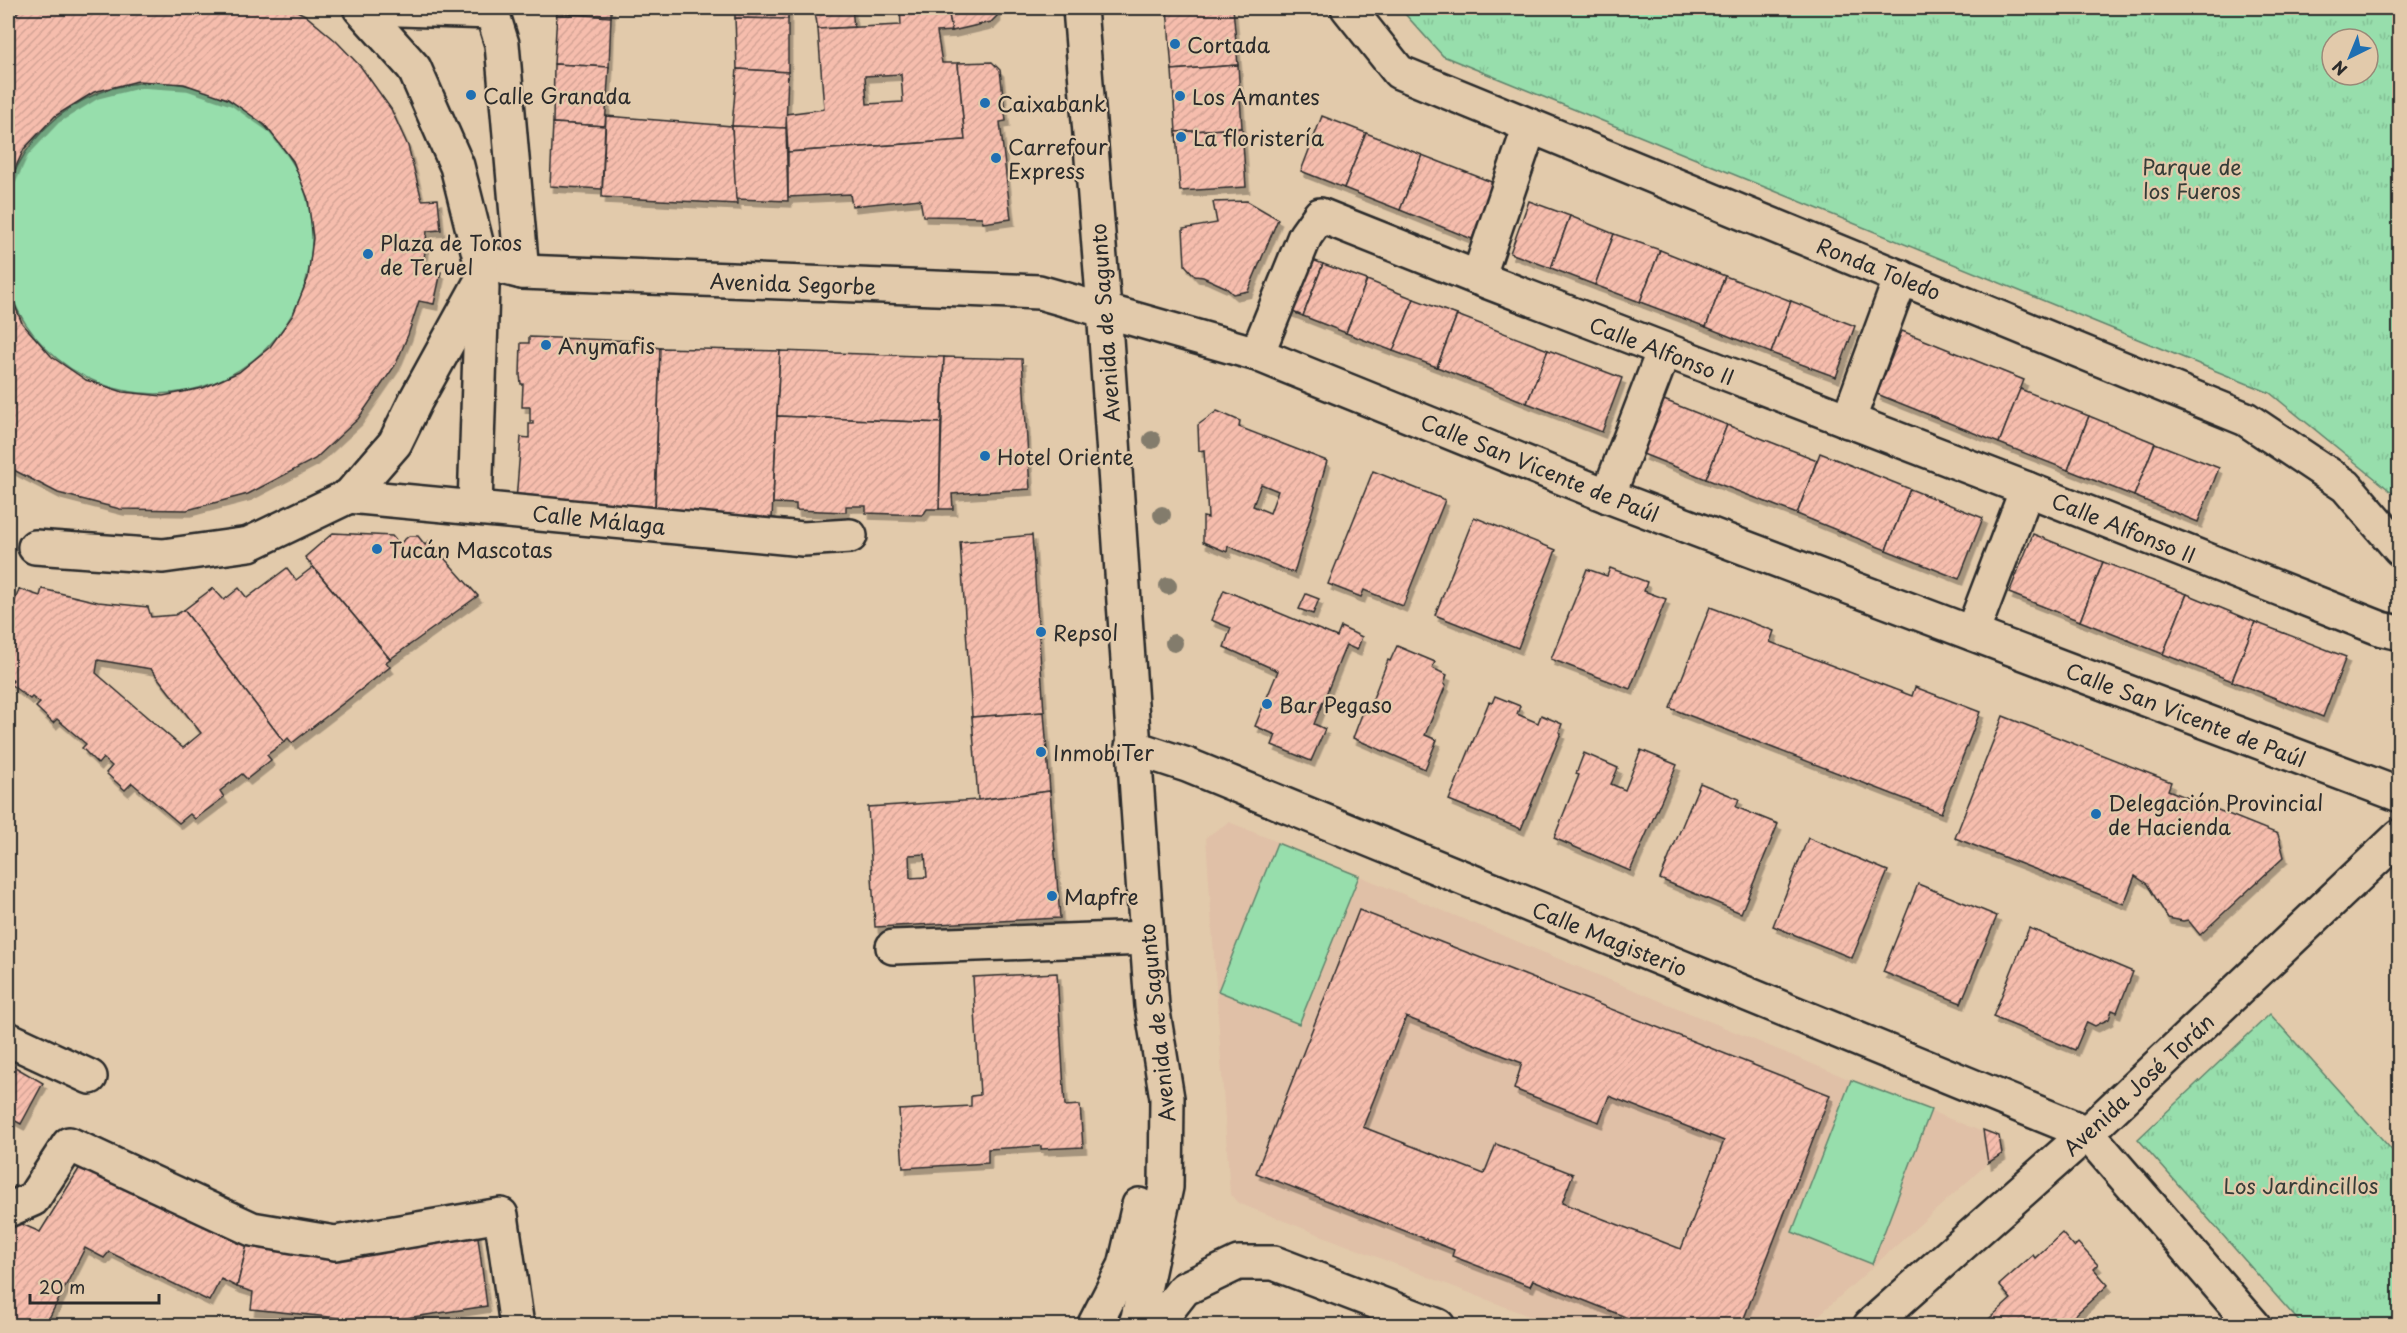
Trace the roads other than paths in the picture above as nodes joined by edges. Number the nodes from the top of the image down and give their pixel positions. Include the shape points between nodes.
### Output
1 (360, 8) edge
2 (369, 8) edge
3 (1080, 8) edge
4 (1348, 8) edge
5 (1530, 126) junction
6 (482, 271) junction
7 (522, 272) junction
8 (1901, 277) junction
9 (1478, 278) junction
10 (1104, 309) junction
11 (1664, 351) junction
12 (1257, 354) junction
13 (1848, 421) junction
14 (2027, 489) junction
15 (349, 496) junction
16 (1608, 496) junction
17 (476, 507) junction
18 (850, 537) dead end
19 (35, 548) dead end
20 (2400, 549) edge
21 (1972, 633) junction
22 (2400, 633) edge
23 (1132, 747) junction
24 (2400, 795) edge
25 (2400, 836) edge
26 (1147, 938) junction
27 (893, 947) dead end
28 (1152, 1006) junction
29 (8, 1039) edge
30 (90, 1077) dead end
31 (2087, 1133) junction
32 (8, 1210) edge
33 (1142, 1323) edge
34 (517, 1326) edge
35 (1094, 1326) edge
36 (1438, 1326) edge
37 (1870, 1326) edge
38 (2254, 1326) edge

1 - 6 street via 414,68 457,166
2 - 7 street via 492,12 502,44
3 - 10 street, Avenida de Sagunto
4 - 5 street, Ronda Toledo via 1399,72
5 - 8 street, Ronda Toledo
5 - 9 street
6 - 7 street, Avenida Segorbe
6 - 15 street via 396,443
6 - 17 street
7 - 10 street, Avenida Segorbe via 1039,292
8 - 13 street
8 - 20 street, Ronda Toledo via 2247,419 2346,486
9 - 11 street, Calle Alfonso II
9 - 12 street, Calle Alfonso II via 1320,215 1305,236
10 - 12 street, Calle San Vicente de Paúl
10 - 23 street, Avenida de Sagunto
11 - 13 street, Calle Alfonso II
11 - 16 street
12 - 16 street, Calle San Vicente de Paúl
13 - 14 street, Calle Alfonso II
14 - 21 street
14 - 22 street, Calle Alfonso II
15 - 17 street, Calle Málaga
15 - 19 street via 249,544 163,556
16 - 21 street, Calle San Vicente de Paúl
17 - 18 street, Calle Málaga via 803,539
21 - 24 street, Calle San Vicente de Paúl
23 - 26 street, Avenida de Sagunto
23 - 31 street, Calle Magisterio via 1187,765
25 - 31 street, Avenida José Torán
26 - 27 street
26 - 28 street, Avenida de Sagunto
28 - 33 street, Avenida de Sagunto via 1167,1098 1166,1187
28 - 35 street via 1144,1186 1125,1266
29 - 30 street
31 - 37 street, Avenida José Torán
31 - 38 street
32 - 34 street via 33,1199 69,1144 252,1229 304,1238 335,1243 501,1215
33 - 36 street via 1184,1289 1238,1263 1274,1263

